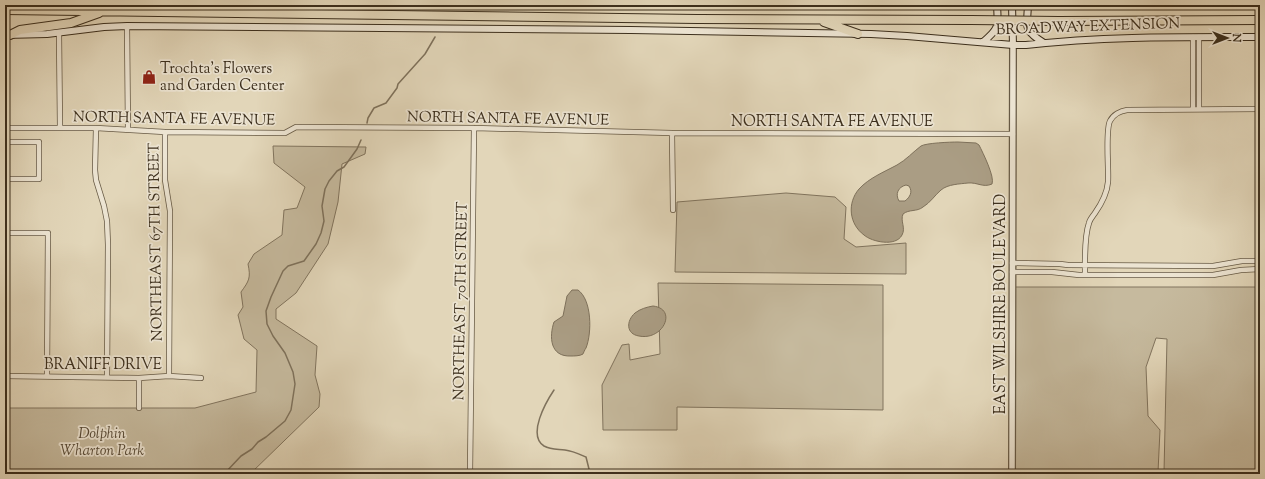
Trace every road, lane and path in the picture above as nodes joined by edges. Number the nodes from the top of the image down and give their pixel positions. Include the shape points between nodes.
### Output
1 (997, 5) edge
2 (1012, 5) edge
3 (1028, 5) edge
4 (5, 10) edge
5 (105, 10) junction
6 (815, 20) junction
7 (1260, 20) edge
8 (127, 26) junction
9 (59, 33) junction
10 (858, 34) junction
11 (8, 35) edge
12 (1196, 37) junction
13 (1260, 37) edge
14 (983, 42) junction
15 (1044, 43) junction
16 (1012, 45) junction
17 (1193, 109) junction
18 (1199, 109) junction
19 (1260, 110) edge
20 (5, 128) edge
21 (60, 128) junction
22 (96, 128) junction
23 (474, 128) junction
24 (128, 130) junction
25 (165, 132) junction
26 (672, 133) junction
27 (1013, 134) junction
28 (5, 142) edge
29 (5, 179) edge
30 (672, 210) dead end
31 (5, 233) edge
32 (1260, 261) edge
33 (1012, 263) junction
34 (1085, 265) junction
35 (1260, 269) edge
36 (1012, 272) junction
37 (1085, 275) junction
38 (5, 376) edge
39 (47, 376) junction
40 (106, 376) junction
41 (169, 376) junction
42 (139, 378) junction
43 (201, 378) dead end
44 (139, 408) dead end
45 (470, 474) edge
46 (1012, 474) edge

1 - 14 main road via 998,26
2 - 16 main road
3 - 15 main road via 1027,28 1031,35
4 - 5 highway, BROADWAY EXTENSION
5 - 6 highway, BROADWAY EXTENSION
5 - 11 highway via 72,23 20,30
6 - 7 highway, BROADWAY EXTENSION, bridge
6 - 10 highway
8 - 9 main road, BROADWAY EXTENSION
8 - 10 main road, BROADWAY EXTENSION
8 - 24 street
9 - 11 main road, BROADWAY EXTENSION
9 - 21 street
10 - 14 main road, BROADWAY EXTENSION
12 - 13 main road, BROADWAY EXTENSION
12 - 15 main road, BROADWAY EXTENSION via 1106,38
12 - 17 street
12 - 18 street
14 - 16 main road, BROADWAY EXTENSION
15 - 16 main road, BROADWAY EXTENSION
16 - 27 street, EAST WILSHIRE BOULEVARD
17 - 18 street
17 - 34 street via 1127,110 1121,111 1109,122 1107,192 1089,222
18 - 19 street
20 - 21 street, NORTH SANTA FE AVENUE
21 - 22 street, NORTH SANTA FE AVENUE
22 - 24 street, NORTH SANTA FE AVENUE
22 - 40 street via 96,180 107,221 108,245
23 - 25 street, NORTH SANTA FE AVENUE via 296,127 285,133
23 - 26 street, NORTH SANTA FE AVENUE
23 - 45 street, NORTHEAST 70TH STREET
24 - 25 street, NORTH SANTA FE AVENUE
25 - 41 street, NORTHEAST 67TH STREET via 165,180 170,210
26 - 27 street, NORTH SANTA FE AVENUE
26 - 30 street
27 - 33 street, EAST WILSHIRE BOULEVARD
28 - 29 street via 39,142 39,179
31 - 39 street via 48,233
32 - 34 street via 1213,266
33 - 34 street
33 - 36 street, EAST WILSHIRE BOULEVARD
34 - 37 street
35 - 37 street via 1213,275
36 - 37 street
36 - 46 street, EAST WILSHIRE BOULEVARD
38 - 39 street, BRANIFF DRIVE
39 - 40 street, BRANIFF DRIVE
40 - 42 street, BRANIFF DRIVE
41 - 42 street, BRANIFF DRIVE
41 - 43 street, BRANIFF DRIVE
42 - 44 street

